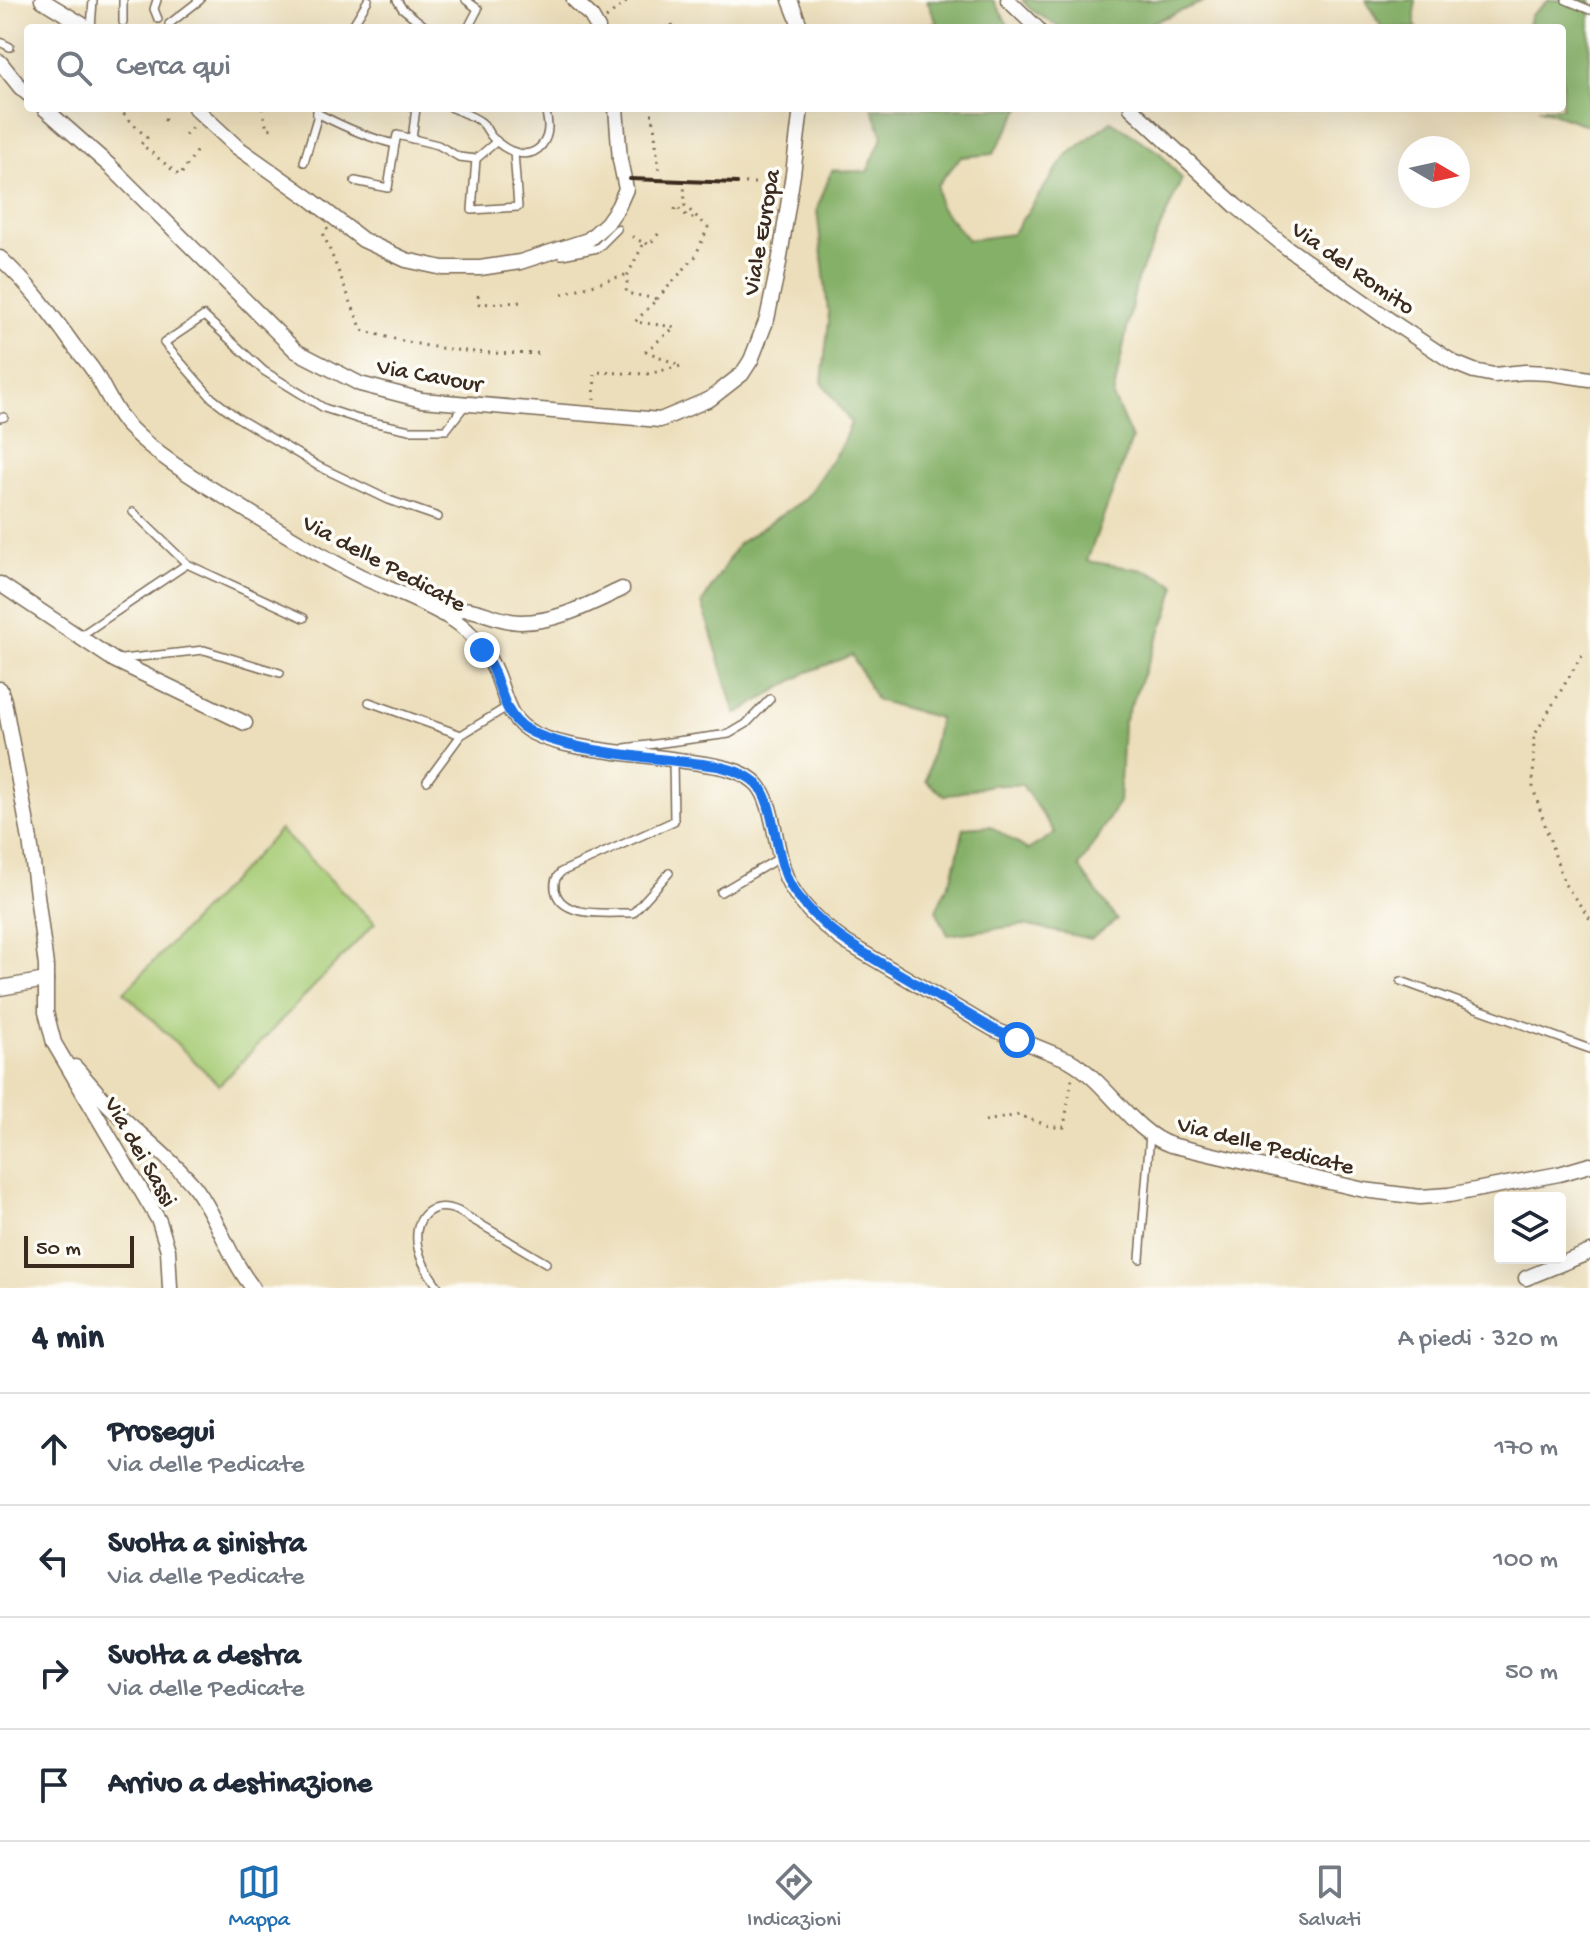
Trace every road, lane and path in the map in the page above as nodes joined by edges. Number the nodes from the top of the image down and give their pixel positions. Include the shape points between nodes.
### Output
1 (42, 0) edge
2 (93, 0) edge
3 (123, 0) edge
4 (157, 0) edge
5 (200, 0) edge
6 (368, 0) edge
7 (397, 0) edge
8 (466, 0) edge
9 (574, 0) edge
10 (629, 0) edge
11 (790, 0) edge
12 (1008, 0) edge
13 (1566, 0) edge
14 (55, 4) edge
15 (1590, 10) edge
16 (158, 19) dead end
17 (123, 22) dead end
18 (83, 24) edge
19 (90, 24) edge
20 (169, 24) dead end
21 (353, 24) edge
22 (422, 24) edge
23 (470, 24) edge
24 (595, 24) edge
25 (601, 24) edge
26 (799, 24) edge
27 (1033, 24) edge
28 (0, 42) edge
29 (10, 47) dead end
30 (0, 62) edge
31 (24, 90) edge
32 (49, 112) edge
33 (122, 112) edge
34 (199, 112) edge
35 (263, 112) edge
36 (316, 112) edge
37 (320, 112) edge
38 (415, 112) edge
39 (460, 112) edge
40 (546, 112) edge
41 (616, 112) edge
42 (801, 112) edge
43 (1135, 112) edge
44 (651, 114) dead end
45 (164, 119) dead end
46 (169, 123) dead end
47 (277, 128) dead end
48 (412, 139) junction
49 (497, 141) junction
50 (395, 144) junction
51 (199, 147) dead end
52 (514, 152) junction
53 (476, 159) junction
54 (304, 162) dead end
55 (659, 173) dead end
56 (355, 181) dead end
57 (684, 181) dead end
58 (737, 183) dead end
59 (761, 183) dead end
60 (675, 210) dead end
61 (336, 219) junction
62 (701, 220) junction
63 (617, 229) joint
64 (660, 232) dead end
65 (644, 243) junction
66 (0, 258) edge
67 (520, 262) junction
68 (628, 274) junction
69 (562, 294) dead end
70 (478, 295) dead end
71 (657, 299) junction
72 (524, 302) dead end
73 (542, 353) dead end
74 (751, 360) joint
75 (1590, 379) edge
76 (466, 404) junction
77 (594, 413) junction
78 (133, 512) dead end
79 (438, 517) dead end
80 (187, 564) junction
81 (0, 584) edge
82 (622, 589) dead end
83 (442, 614) junction
84 (304, 618) dead end
85 (79, 637) junction
86 (1582, 655) dead end
87 (114, 660) junction
88 (280, 673) dead end
89 (0, 689) edge
90 (770, 699) dead end
91 (369, 702) dead end
92 (507, 707) junction
93 (245, 723) dead end
94 (461, 735) junction
95 (603, 750) junction
96 (673, 760) junction
97 (427, 781) dead end
98 (779, 858) junction
99 (669, 873) dead end
100 (721, 892) dead end
101 (1590, 919) edge
102 (46, 980) junction
103 (1401, 981) dead end
104 (0, 988) edge
105 (54, 1043) junction
106 (1590, 1049) edge
107 (1074, 1062) junction
108 (985, 1121) dead end
109 (1150, 1134) junction
110 (1590, 1165) edge
111 (1590, 1252) edge
112 (1140, 1259) dead end
113 (546, 1263) dead end
114 (1526, 1278) dead end
115 (170, 1288) edge
116 (253, 1288) edge
117 (439, 1288) edge

1 - 14 street
2 - 19 lane
3 - 17 lane
4 - 16 lane
5 - 20 lane
6 - 21 lane
7 - 22 lane
8 - 23 lane via 478,9
9 - 24 street
10 - 25 path
11 - 26 street
12 - 27 street
13 - 15 lane
14 - 18 street
28 - 29 lane
30 - 31 street
32 - 76 street, Via Cavour via 122,177 296,351 360,384 422,400
33 - 51 path via 147,138 141,144 180,176
34 - 61 street via 237,147
35 - 47 path via 267,129
36 - 54 lane
37 - 50 lane via 339,125
38 - 48 lane
39 - 49 lane via 483,123
40 - 52 lane via 549,126 539,148 528,154
41 - 67 street via 626,189 618,207 588,240
42 - 74 street, Viale Europa via 772,296
43 - 75 street, Via del Romito via 1286,247 1454,363 1494,375 1543,373
44 - 55 path
45 - 46 path
48 - 50 lane via 397,135
48 - 53 lane
49 - 52 lane
49 - 53 lane
50 - 56 lane via 388,188
52 - 53 lane via 518,207 472,210
57 - 62 path via 685,206
58 - 59 path
60 - 62 path via 676,206
61 - 67 street via 363,240 406,260 443,268
61 - 73 path via 323,233 362,330 469,353
62 - 71 path via 708,227 695,257
63 - 65 path
63 - 67 lane via 598,248
64 - 65 path via 649,245
65 - 68 path
66 - 83 street, Via delle Pedicate via 56,319 126,424 143,439 183,471 299,542
68 - 69 path
68 - 71 path via 626,293
70 - 72 path via 479,304
71 - 77 path via 635,322 675,327 646,351 681,366 647,374 595,372
74 - 77 street, Via Cavour via 710,399 660,420
76 - 77 street, Via Cavour
76 - 79 lane via 446,430 410,430 324,408 264,371 204,316 164,343 212,398 238,418 318,466
78 - 80 lane
80 - 84 lane
80 - 85 lane
81 - 85 street
82 - 83 street via 579,609 533,621 465,608
83 - 92 street, Via delle Pedicate via 465,629 486,655
85 - 87 street
86 - 101 path via 1534,736 1533,788 1564,883
87 - 88 lane via 204,650
87 - 93 street
89 - 102 street via 30,840
90 - 95 lane via 729,734
91 - 94 lane
92 - 94 lane
92 - 95 street, Via delle Pedicate via 520,725 536,734
94 - 97 lane
95 - 96 street, Via delle Pedicate
96 - 98 street, Via delle Pedicate via 723,767 755,782 766,800
96 - 99 lane via 674,821 561,872 555,888 561,902 577,911 633,913
98 - 100 lane
98 - 107 street, Via delle Pedicate via 795,892 847,943 993,1029
102 - 104 street
102 - 105 street via 46,1012
103 - 106 lane
105 - 115 street, Via dei Sassi via 159,1221 168,1250
105 - 116 street via 112,1109 194,1187
107 - 108 path via 1064,1127 1019,1115
107 - 109 street, Via delle Pedicate
109 - 110 street, Via delle Pedicate via 1171,1145 1407,1196 1449,1195
109 - 112 lane
111 - 114 street
113 - 117 lane via 458,1211 435,1208 420,1221 417,1242

